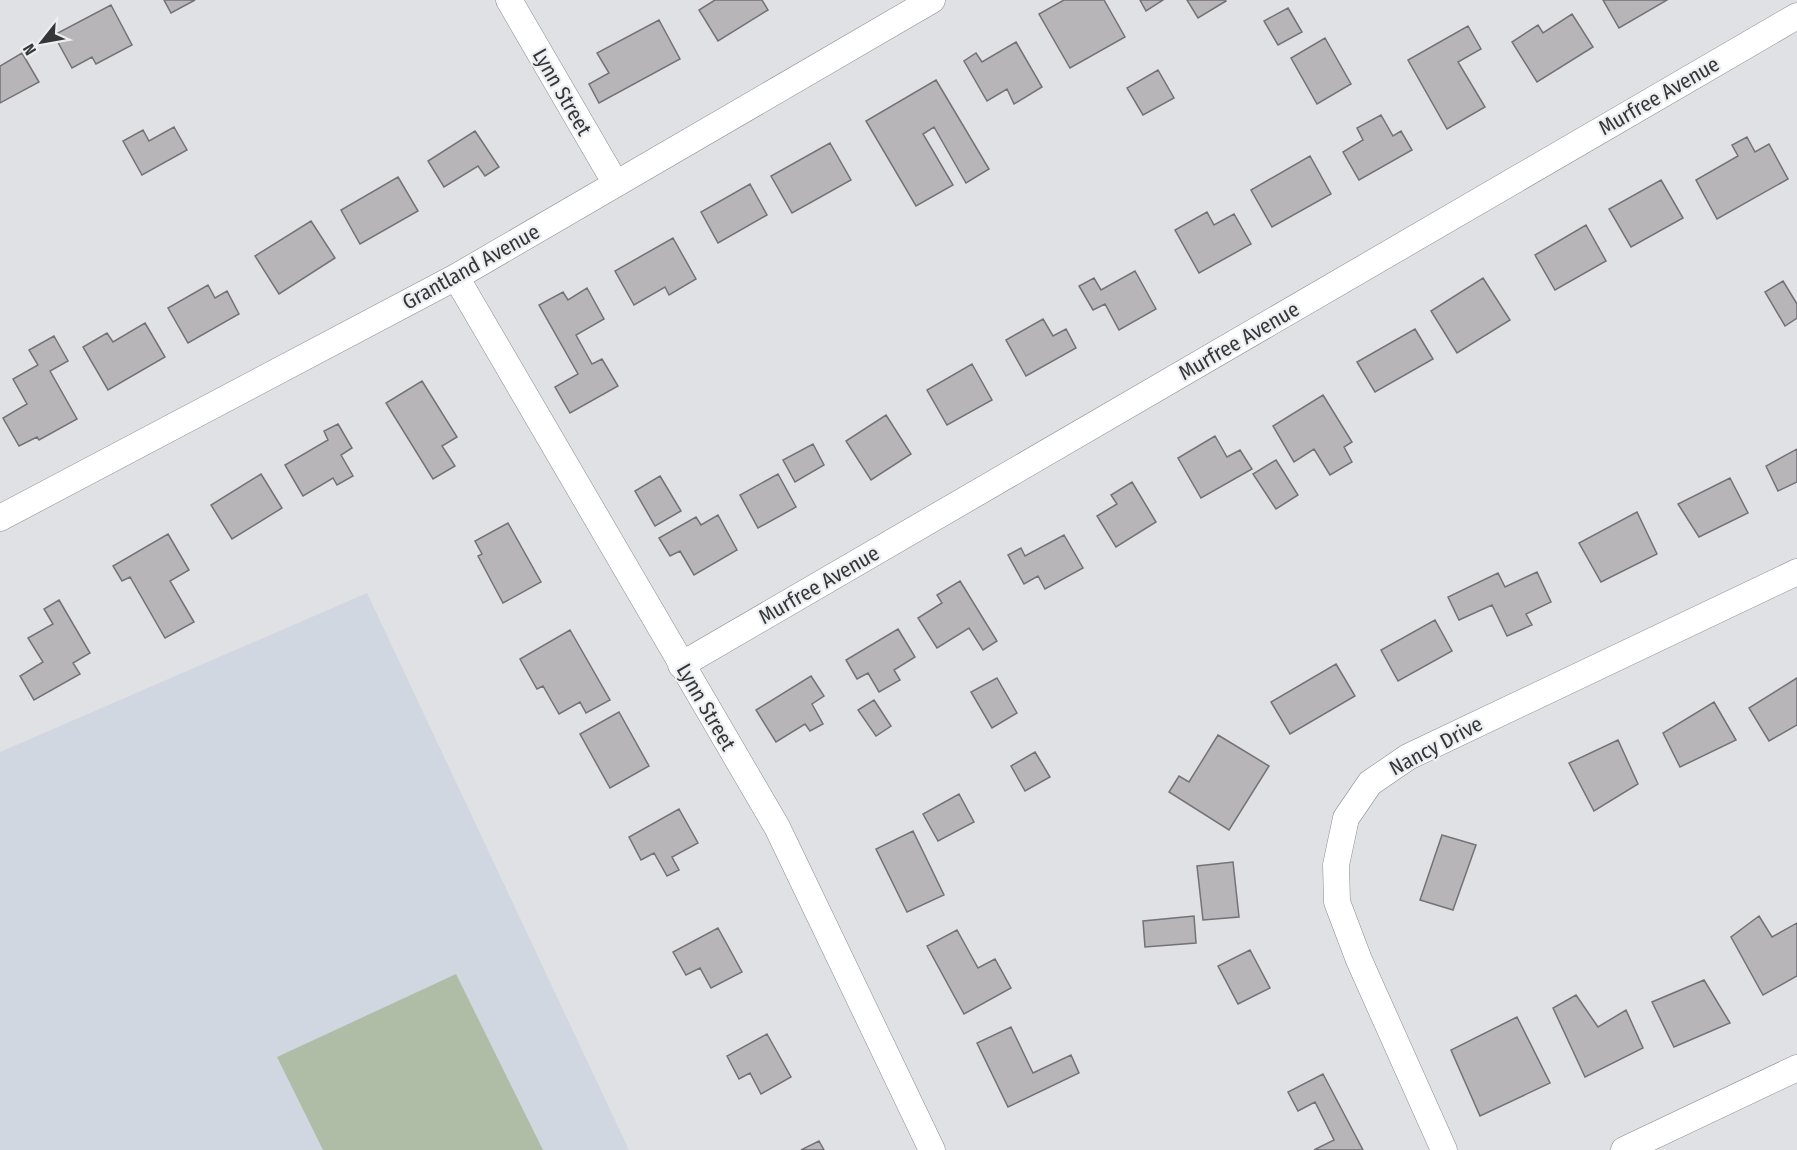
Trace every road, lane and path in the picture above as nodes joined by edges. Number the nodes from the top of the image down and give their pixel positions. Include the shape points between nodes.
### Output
1 (509, 0) edge
2 (932, 0) edge
3 (1797, 16) edge
4 (616, 184) junction
5 (456, 277) junction
6 (0, 518) edge
7 (1797, 572) edge
8 (681, 665) junction
9 (1797, 1068) edge
10 (932, 1150) edge
11 (1444, 1150) edge
12 (1624, 1150) edge

1 - 4 street, Lynn Street
2 - 4 street, Grantland Avenue
3 - 8 street, Murfree Avenue
4 - 5 street, Grantland Avenue
5 - 6 street, Grantland Avenue
5 - 8 street, Lynn Street
7 - 11 street, Nancy Drive via 1408,757 1371,783 1347,818 1336,865 1337,902
8 - 10 street, Lynn Street via 777,828
9 - 12 street

